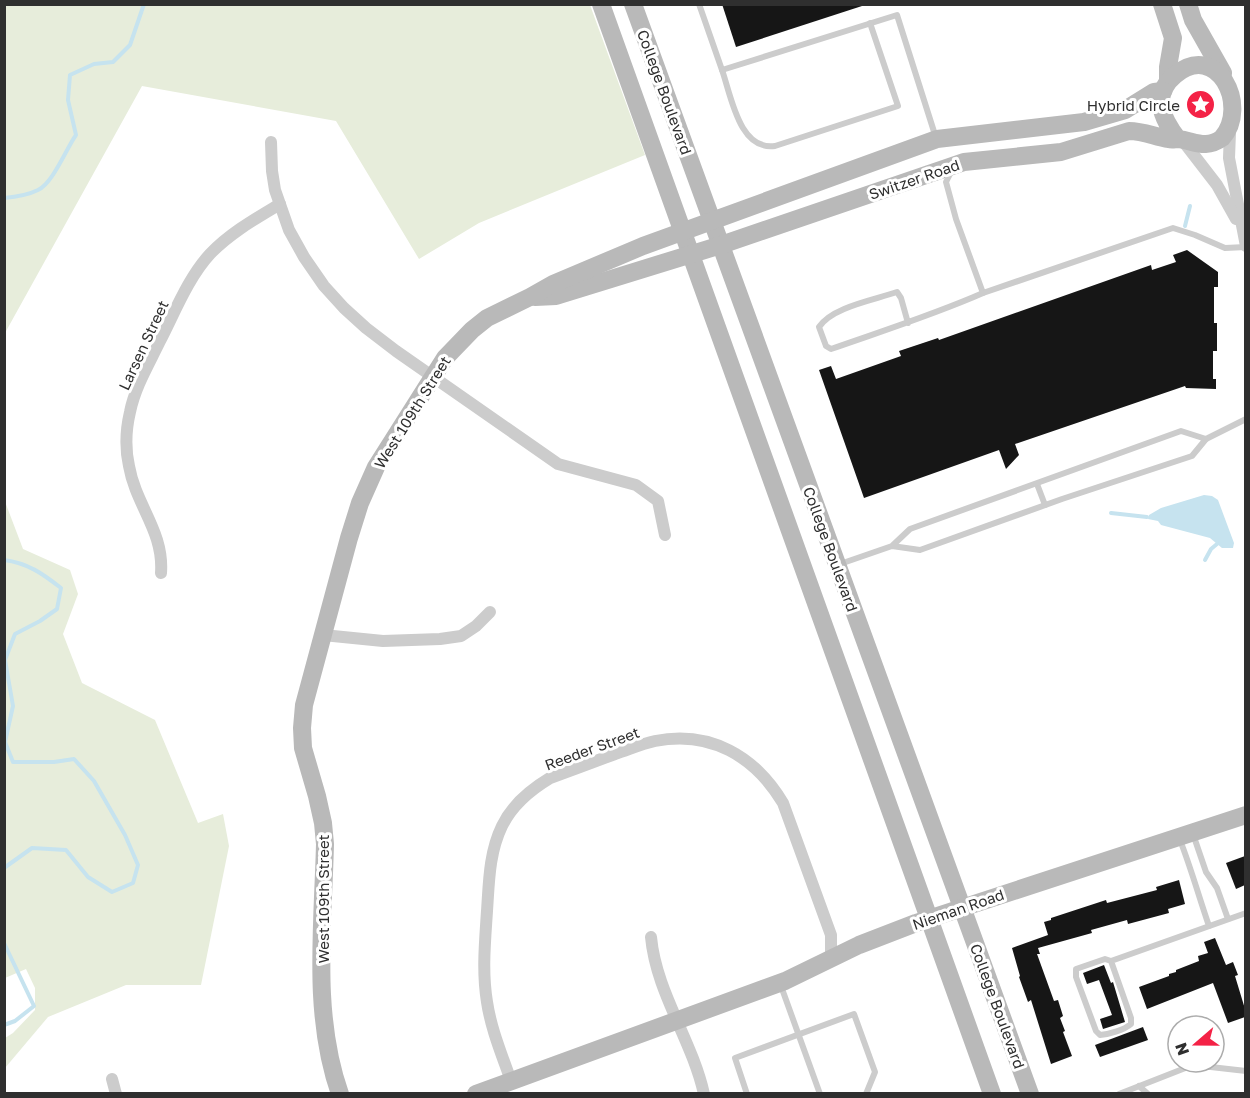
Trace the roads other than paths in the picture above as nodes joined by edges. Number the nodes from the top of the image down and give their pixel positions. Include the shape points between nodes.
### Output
1 (601, 4) edge
2 (633, 4) edge
3 (699, 4) edge
4 (1162, 4) edge
5 (1188, 4) edge
6 (870, 23) junction
7 (722, 70) junction
8 (1223, 73) junction
9 (1166, 86) junction
10 (1230, 132) junction
11 (942, 138) junction
12 (1180, 140) junction
13 (271, 142) dead end
14 (954, 165) junction
15 (280, 204) junction
16 (712, 220) junction
17 (1241, 227) junction
18 (682, 231) junction
19 (721, 245) junction
20 (1245, 247) edge
21 (690, 255) junction
22 (610, 259) junction
23 (617, 277) junction
24 (983, 294) junction
25 (530, 297) junction
26 (908, 322) junction
27 (434, 375) junction
28 (1245, 419) edge
29 (1206, 439) junction
30 (1038, 484) junction
31 (1045, 505) junction
32 (665, 535) dead end
33 (892, 546) junction
34 (837, 565) junction
35 (161, 573) dead end
36 (490, 612) dead end
37 (323, 635) junction
38 (1245, 815) edge
39 (1186, 834) junction
40 (962, 906) junction
41 (1245, 915) edge
42 (928, 918) junction
43 (1228, 919) junction
44 (1209, 926) junction
45 (651, 937) dead end
46 (831, 959) junction
47 (1111, 961) junction
48 (780, 983) junction
49 (678, 1021) junction
50 (798, 1035) junction
51 (1245, 1071) edge
52 (112, 1079) dead end
53 (1139, 1086) junction
54 (514, 1087) edge
55 (116, 1094) edge
56 (340, 1094) edge
57 (476, 1094) edge
58 (704, 1094) edge
59 (747, 1094) edge
60 (820, 1094) edge
61 (866, 1094) edge
62 (992, 1094) edge
63 (1030, 1094) edge
64 (1119, 1094) edge
65 (1148, 1094) edge

1 - 18 main road, College Boulevard
2 - 16 main road, College Boulevard
3 - 7 lane
4 - 9 main road via 1173,38
5 - 8 main road
6 - 7 lane
6 - 7 lane via 898,106 775,146 763,146 745,133
6 - 11 lane via 897,15
8 - 9 main road via 1198,65 1185,68
8 - 10 main road via 1233,82 1240,108
9 - 11 main road, Switzer Road via 1125,110 1084,122
9 - 12 main road via 1161,111 1165,123
10 - 12 main road via 1208,144
10 - 17 street via 1229,158
11 - 14 main road
11 - 16 main road, Switzer Road
12 - 14 main road, Switzer Road via 1129,131 1061,152
12 - 17 street via 1216,185
13 - 15 street via 272,171
14 - 19 main road, Switzer Road
14 - 24 lane via 946,182
15 - 27 street via 304,257 337,301 366,328
15 - 35 street, Larsen Street via 231,235 209,256 174,313 135,393 126,436 128,464 134,488 159,540
16 - 18 main road, Switzer Road
16 - 19 main road, College Boulevard
17 - 20 street
18 - 21 main road, College Boulevard
18 - 22 main road, West 109th Street
19 - 21 main road, Switzer Road
19 - 34 main road, College Boulevard
20 - 24 lane via 1225,248 1173,228
21 - 23 main road, West 109th Street
21 - 42 main road, College Boulevard
22 - 23 main road
22 - 25 main road, West 109th Street
23 - 25 main road, West 109th Street via 556,296
24 - 26 lane
25 - 27 main road, West 109th Street via 487,318 472,330
26 - 26 lane via 831,349 819,327 834,313 897,292
27 - 32 street via 558,464 636,485 658,501
27 - 37 main road, West 109th Street via 386,448 364,494
28 - 29 lane
29 - 30 lane via 1181,431
29 - 31 lane via 1192,456
30 - 31 lane
30 - 33 lane via 910,529
31 - 33 lane via 920,550
33 - 34 lane
34 - 40 main road, College Boulevard
36 - 37 street via 461,636 440,639 383,642
37 - 56 main road, West 109th Street via 304,705 302,728 307,765 323,823 322,988 330,1057
38 - 39 main road, Nieman Road
39 - 40 main road, Nieman Road
39 - 43 lane via 1217,888
39 - 44 lane via 1195,888
40 - 42 main road, Nieman Road
40 - 63 main road, College Boulevard
41 - 43 lane
42 - 46 main road, Nieman Road
42 - 62 main road, College Boulevard
43 - 44 lane
44 - 47 lane
45 - 49 street via 657,970
46 - 48 main road, Nieman Road
46 - 54 street, Reeder Street via 831,934 783,803 759,770 733,752 702,740 655,741 550,778 512,809 491,855 484,973 487,1004
47 - 47 lane via 1131,1024 1100,1035 1076,969 1105,959
48 - 49 main road, Nieman Road
48 - 50 lane
49 - 54 main road, Nieman Road
49 - 58 street via 698,1068
50 - 59 lane via 735,1058
50 - 60 lane
50 - 61 lane via 854,1014 875,1072
51 - 53 lane via 1193,1065
52 - 55 street
53 - 64 lane
53 - 65 lane
54 - 57 main road, Nieman Road

